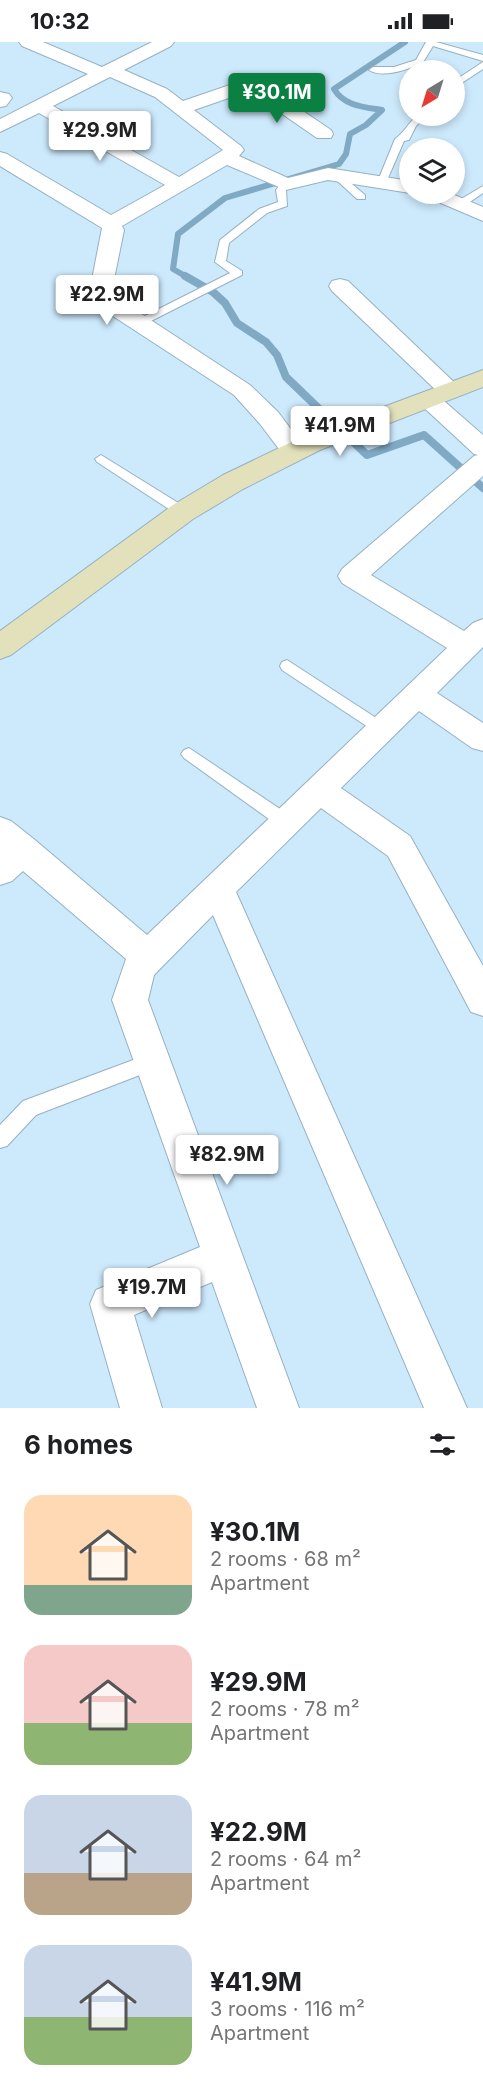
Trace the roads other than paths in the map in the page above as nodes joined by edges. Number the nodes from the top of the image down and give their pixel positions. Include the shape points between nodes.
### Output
1 (28, 42) edge
2 (164, 42) edge
3 (431, 42) edge
4 (483, 58) edge
5 (483, 65) edge
6 (373, 70) dead end
7 (106, 72) junction
8 (465, 77) edge
9 (1, 99) edge
10 (182, 108) junction
11 (35, 109) junction
12 (0, 126) edge
13 (412, 126) edge
14 (324, 134) dead end
15 (0, 158) edge
16 (226, 158) junction
17 (336, 175) junction
18 (279, 181) junction
19 (382, 183) junction
20 (179, 185) junction
21 (399, 185) edge
22 (483, 189) edge
23 (361, 197) dead end
24 (465, 201) edge
25 (460, 204) edge
26 (483, 214) edge
27 (111, 224) junction
28 (340, 286) dead end
29 (139, 323) junction
30 (483, 378) edge
31 (439, 395) junction
32 (302, 448) junction
33 (101, 459) dead end
34 (476, 465) edge
35 (183, 512) junction
36 (475, 638) edge
37 (0, 647) edge
38 (287, 666) dead end
39 (417, 695) junction
40 (382, 729) junction
41 (483, 739) edge
42 (189, 754) dead end
43 (319, 790) junction
44 (286, 822) junction
45 (8, 851) edge
46 (218, 888) junction
47 (148, 957) junction
48 (483, 1000) edge
49 (152, 1062) junction
50 (0, 1139) edge
51 (223, 1258) junction
52 (141, 1408) edge
53 (278, 1408) edge
54 (446, 1408) edge

1 - 7 street
2 - 7 street
3 - 4 lane
3 - 6 lane via 418,62 395,70
5 - 8 lane
7 - 10 street via 161,93
7 - 11 street
9 - 11 street
10 - 14 street via 260,81
10 - 16 street via 234,150
11 - 12 street
11 - 20 street
13 - 19 lane via 406,138 400,139
15 - 27 street
16 - 18 street
16 - 20 street
17 - 18 street
17 - 19 street
17 - 23 lane
18 - 29 lane via 283,204 263,212 224,242 220,262 237,273
19 - 21 street
20 - 27 street
22 - 24 lane
25 - 26 street
27 - 29 street via 114,230 100,294
28 - 31 street
29 - 32 street via 242,390
30 - 31 main road
31 - 32 main road
31 - 34 street
32 - 35 main road
33 - 35 lane
34 - 36 street via 352,576
35 - 37 main road
36 - 39 street
38 - 40 lane
39 - 40 street
39 - 41 street
40 - 43 street
42 - 44 lane
43 - 44 street
43 - 48 street via 399,846
44 - 46 street
45 - 47 street
46 - 47 street
46 - 54 street
47 - 49 street via 139,968 130,1000
49 - 50 lane via 30,1108
49 - 51 street
51 - 52 street via 110,1304
51 - 53 street

